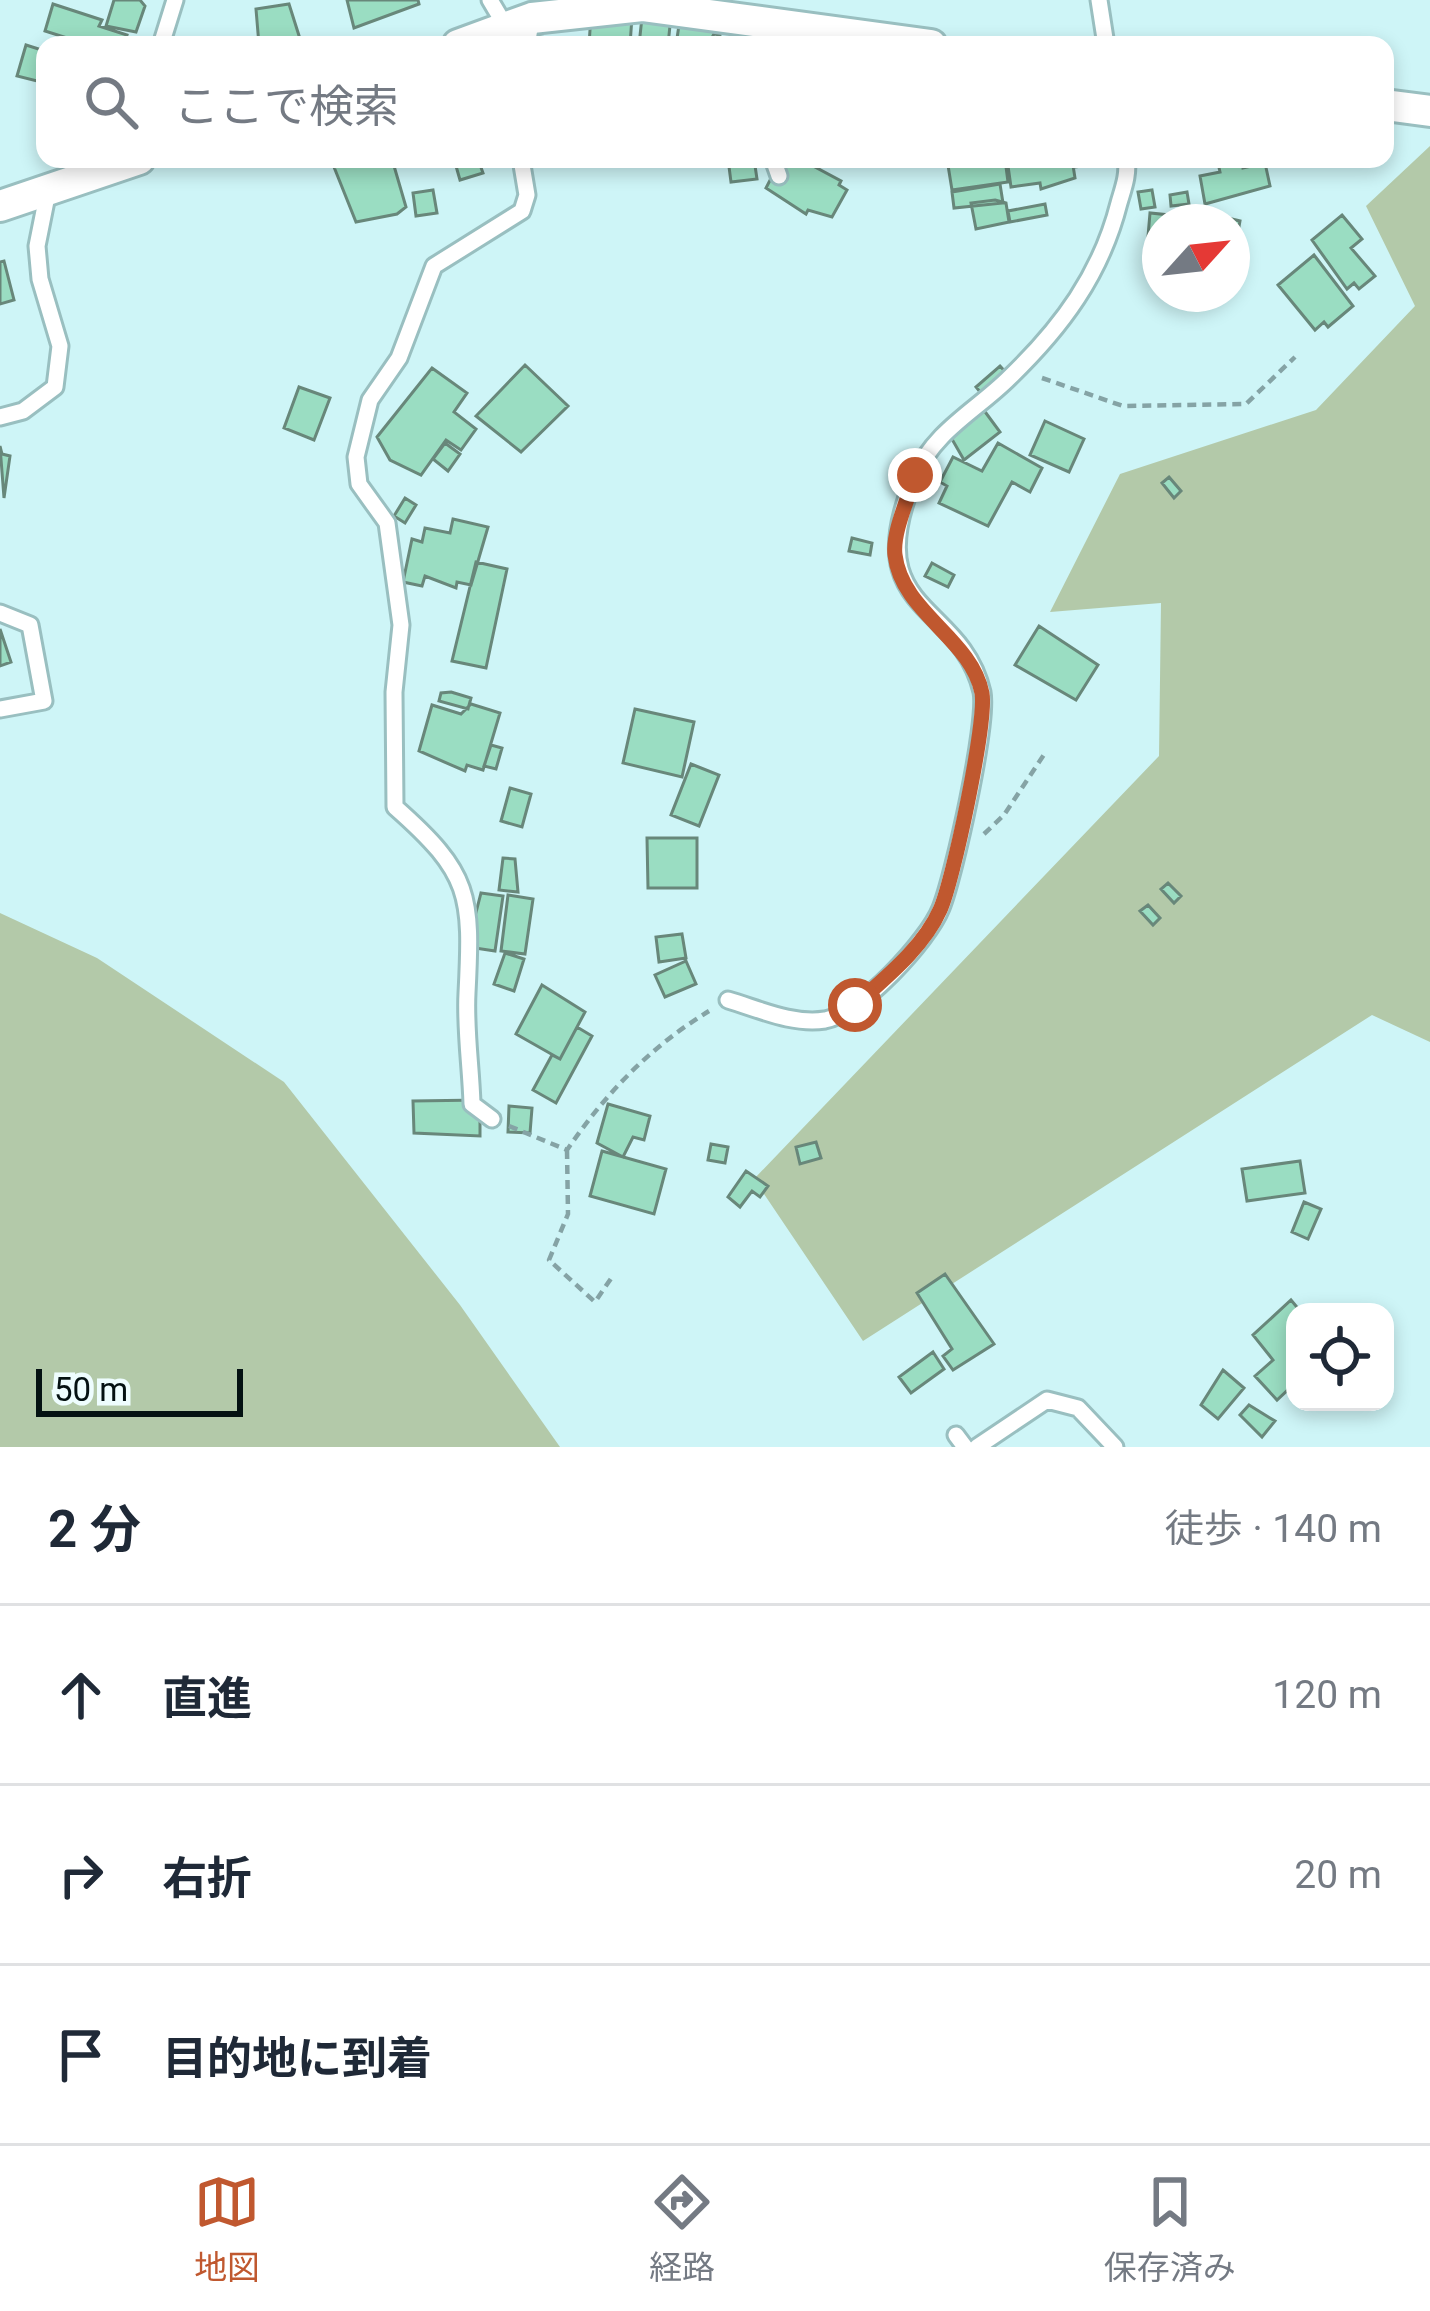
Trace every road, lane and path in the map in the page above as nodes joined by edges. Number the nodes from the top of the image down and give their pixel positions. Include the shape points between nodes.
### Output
1 (175, 0) edge
2 (1099, 0) edge
3 (508, 16) edge
4 (768, 34) edge
5 (164, 36) edge
6 (474, 36) edge
7 (1105, 36) edge
8 (1394, 106) edge
9 (1430, 111) edge
10 (110, 168) edge
11 (522, 168) edge
12 (776, 168) edge
13 (1124, 168) edge
14 (779, 176) dead end
15 (48, 191) junction
16 (0, 206) edge
17 (1295, 357) dead end
18 (1017, 369) junction
19 (0, 418) edge
20 (0, 613) edge
21 (0, 709) edge
22 (1045, 753) dead end
23 (950, 867) junction
24 (728, 1000) joint
25 (492, 1120) joint
26 (567, 1150) junction
27 (613, 1277) dead end
28 (977, 1447) edge
29 (1115, 1447) edge

1 - 5 lane
2 - 7 lane
3 - 4 street via 642,6
3 - 6 street
8 - 9 street
10 - 15 street
11 - 25 lane via 522,211 434,266 399,358 370,400 356,457 359,484 387,523 401,625 394,807 438,845 457,876 473,934 466,997 472,1104
12 - 14 lane
13 - 18 lane via 1091,284
15 - 16 street
15 - 19 lane via 37,246 60,346 55,388
17 - 18 path via 1246,404 1123,406
18 - 23 lane via 934,445 915,475 894,554 914,602 966,657 982,694
20 - 21 lane via 30,625 44,700
22 - 23 path via 1004,815
23 - 24 lane via 940,910 899,966 855,1005 827,1020 787,1019
24 - 26 path via 663,1039 632,1076 607,1091
25 - 26 path
26 - 27 path via 568,1214 550,1260 596,1302
28 - 29 lane via 1047,1400 1078,1408

